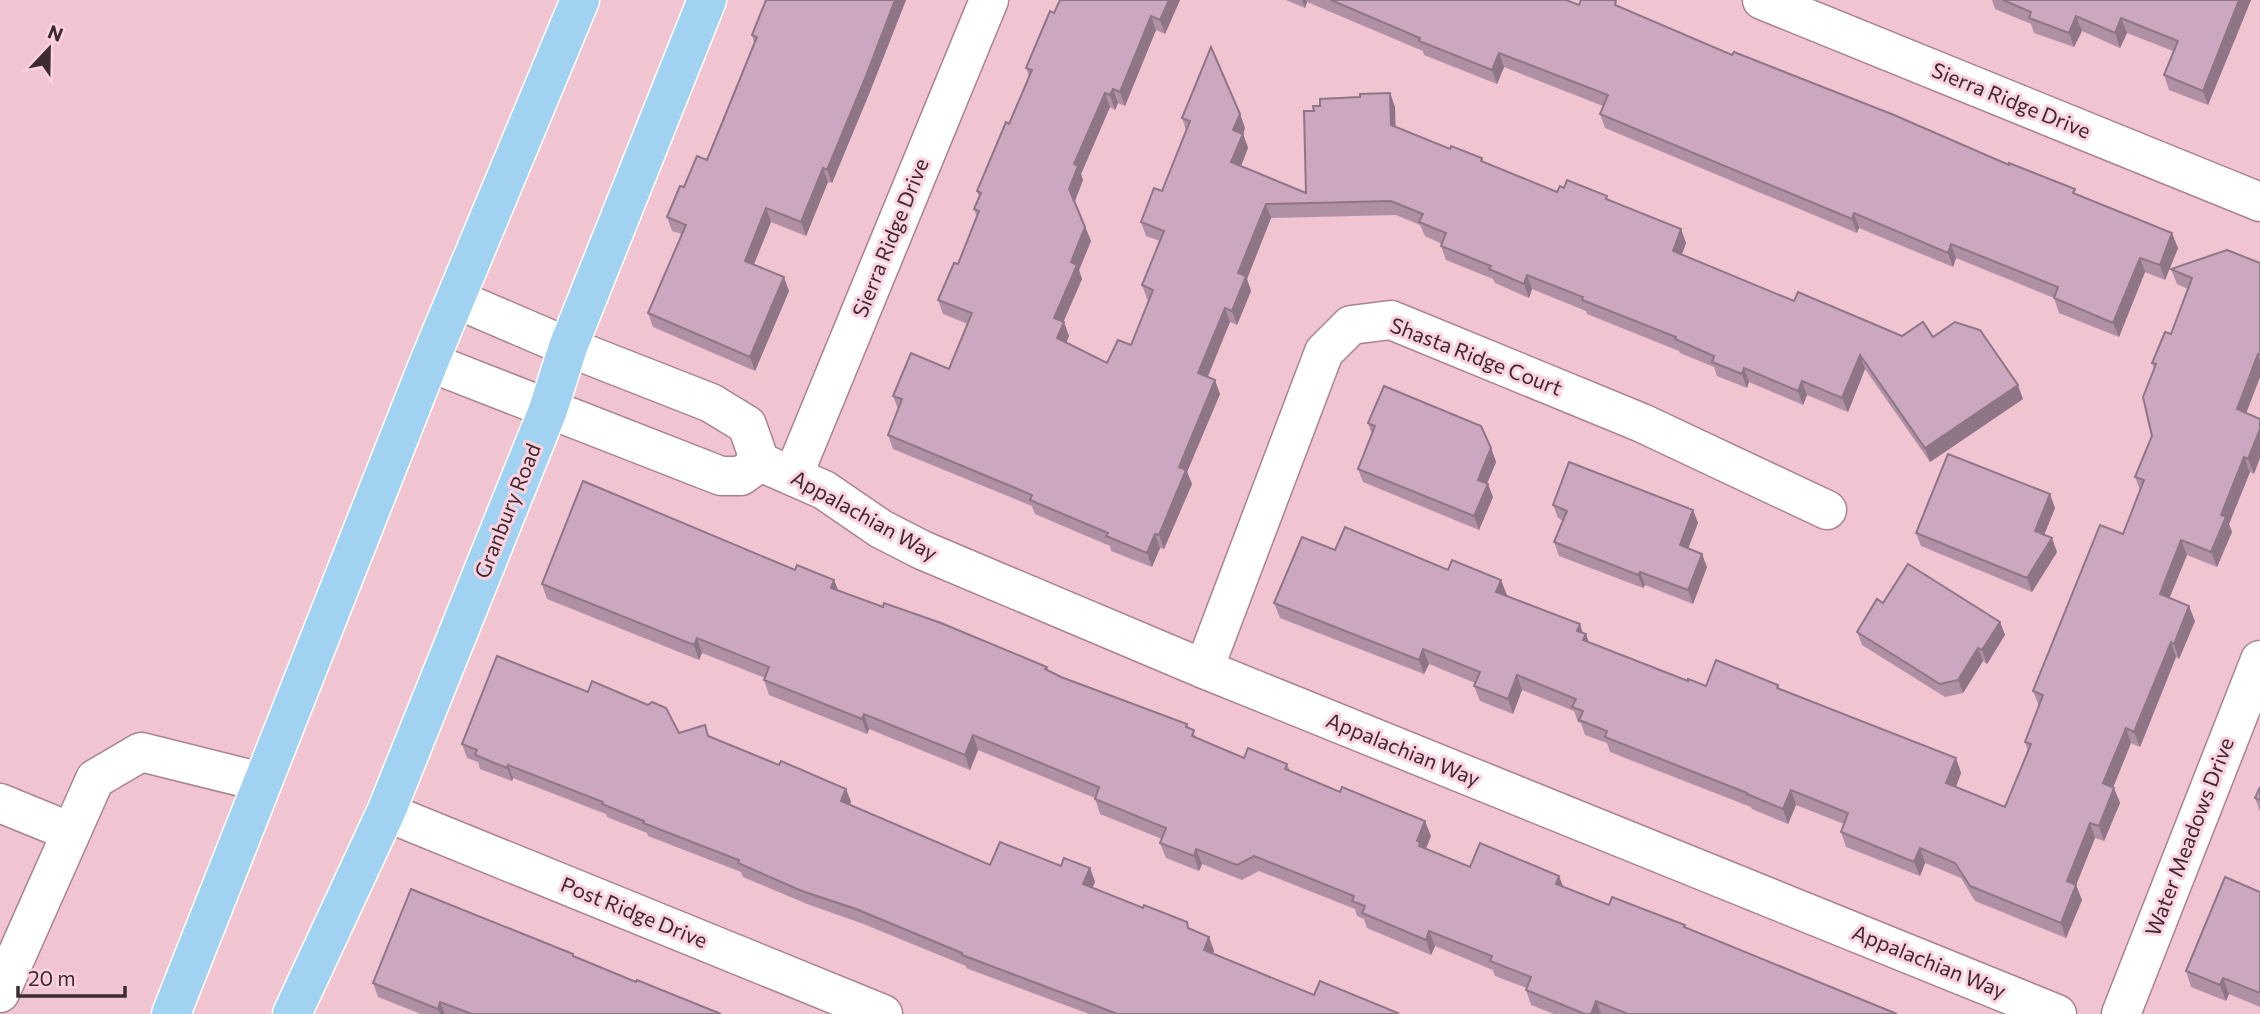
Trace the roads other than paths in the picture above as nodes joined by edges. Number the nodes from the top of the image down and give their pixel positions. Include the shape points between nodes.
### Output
1 (580, 0) edge
2 (707, 0) edge
3 (989, 0) edge
4 (1762, 0) edge
5 (2260, 202) edge
6 (456, 299) junction
7 (568, 347) junction
8 (429, 362) junction
9 (548, 410) junction
10 (776, 469) junction
11 (1827, 510) dead end
12 (2260, 660) edge
13 (1203, 669) junction
14 (262, 782) junction
15 (0, 803) edge
16 (386, 812) junction
17 (71, 832) junction
18 (15, 921) edge
19 (0, 993) edge
20 (171, 1014) edge
21 (292, 1014) edge
22 (883, 1014) edge
23 (2057, 1014) edge
24 (2121, 1014) edge

1 - 6 main road
2 - 7 main road, Granbury Road
3 - 10 street, Sierra Ridge Drive
4 - 5 street, Sierra Ridge Drive
6 - 7 street
6 - 8 main road
7 - 9 main road, Granbury Road
7 - 10 street via 711,403 747,425
8 - 9 street
8 - 14 main road
9 - 10 street via 722,476
9 - 16 main road, Granbury Road
10 - 13 street, Appalachian Way via 824,490 922,550
11 - 13 street, Shasta Ridge Court via 1642,423 1391,320 1351,325 1324,352
12 - 24 street, Water Meadows Drive
13 - 23 street, Appalachian Way
14 - 17 street via 141,752 95,779
14 - 20 main road
15 - 17 street
16 - 21 main road, Granbury Road
16 - 22 street, Post Ridge Drive
17 - 18 street
18 - 19 street

